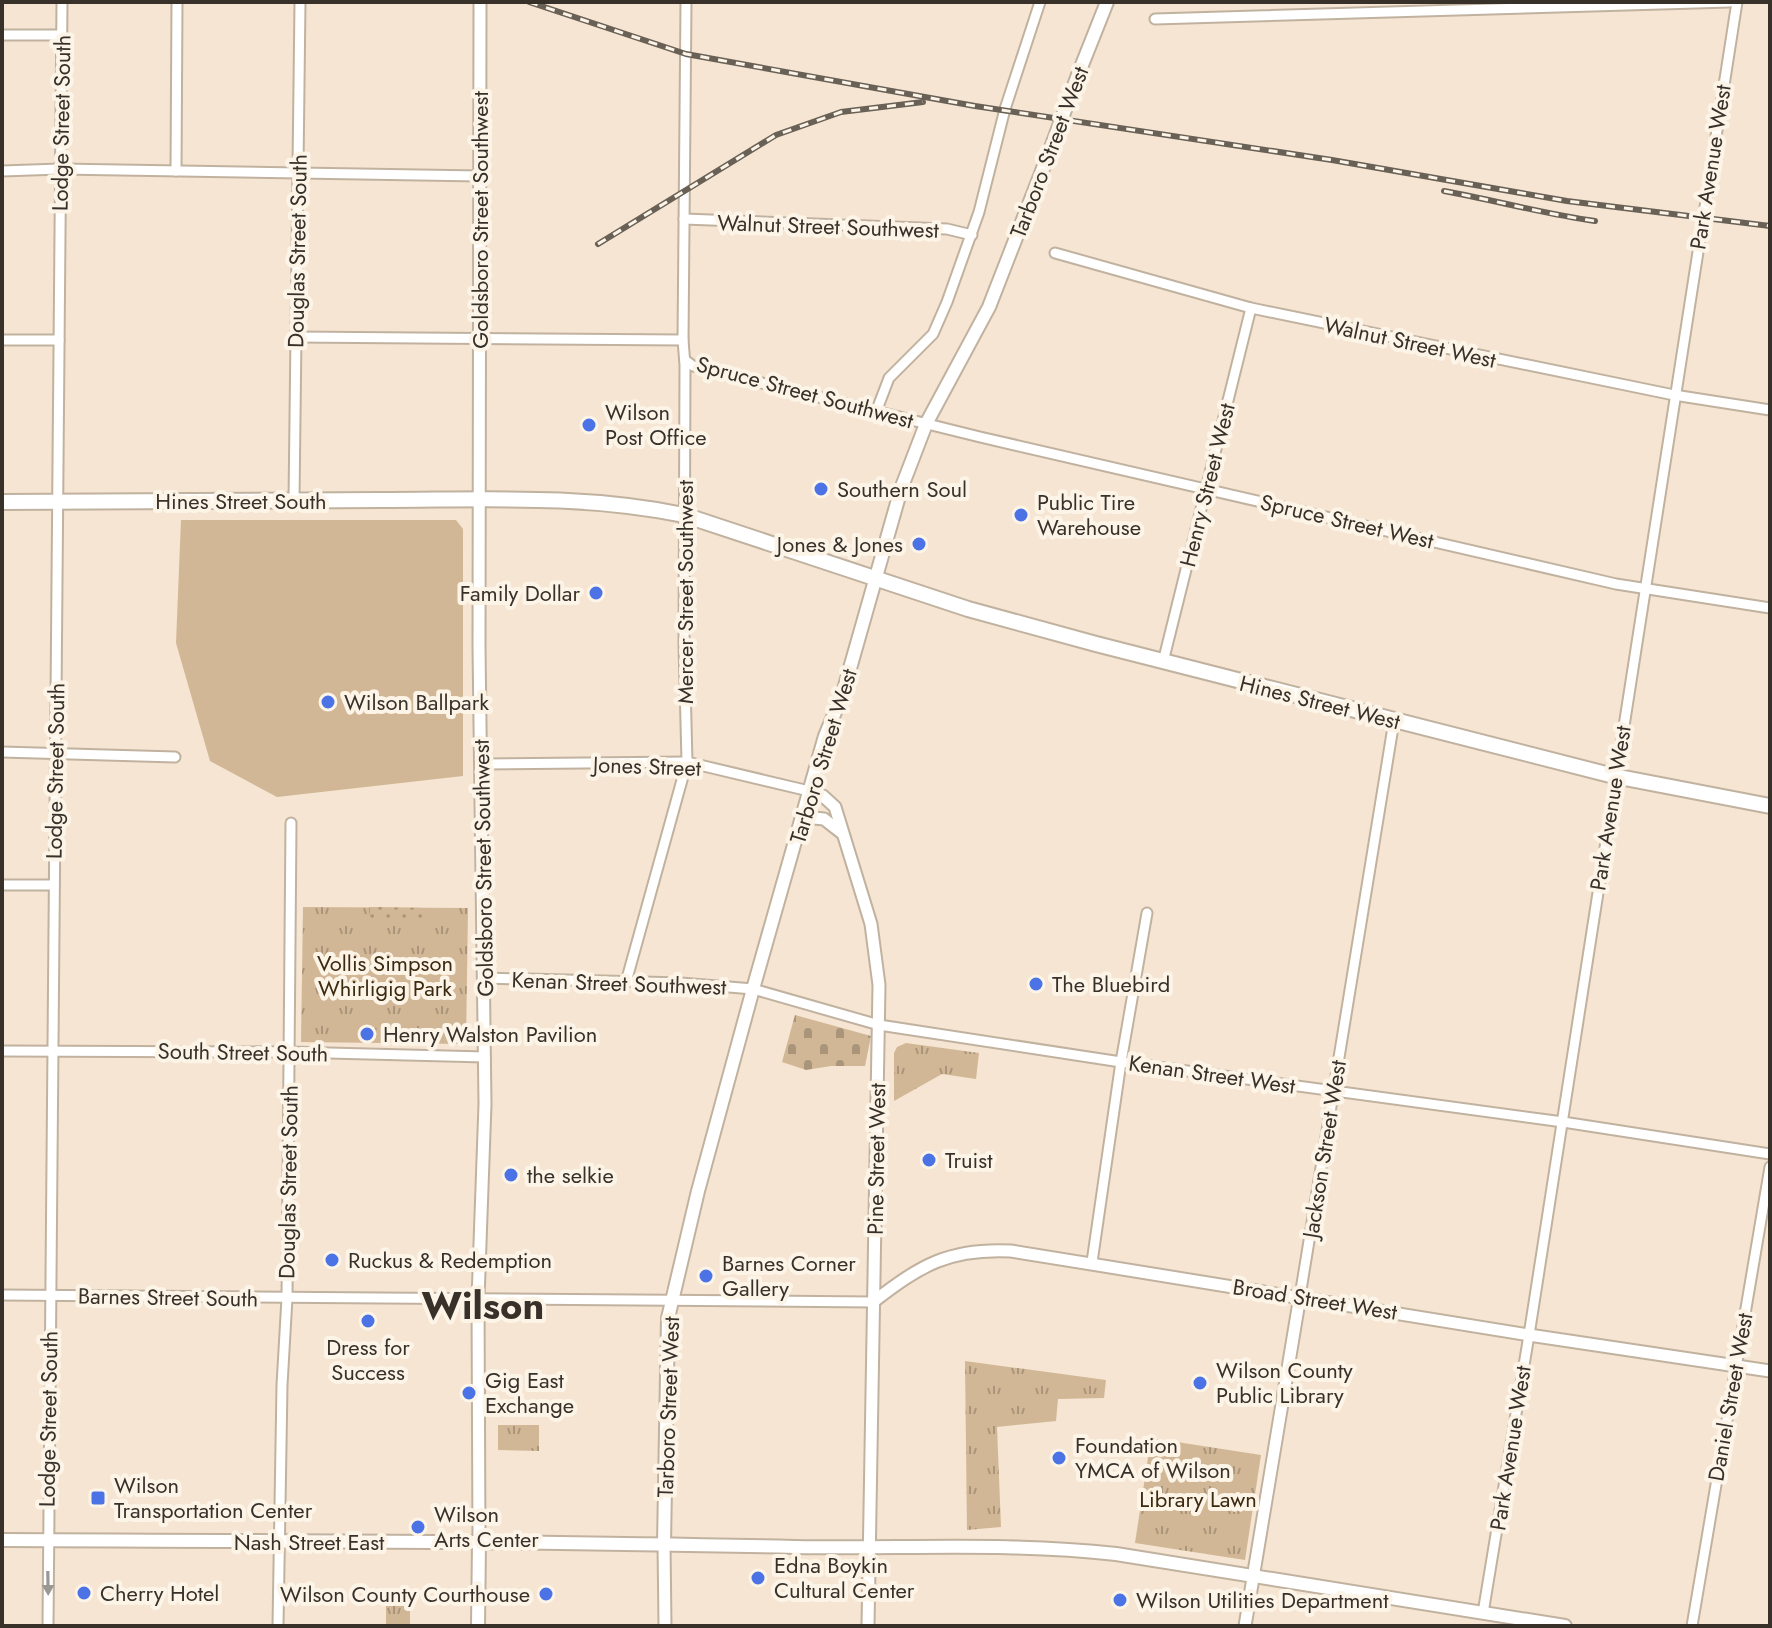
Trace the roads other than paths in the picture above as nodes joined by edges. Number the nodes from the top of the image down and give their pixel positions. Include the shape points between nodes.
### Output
1 (62, 2) edge
2 (177, 2) edge
3 (300, 2) edge
4 (480, 2) edge
5 (686, 2) edge
6 (1040, 2) edge
7 (1107, 2) edge
8 (1730, 2) edge
9 (1737, 2) edge
10 (1155, 19) dead end
11 (2, 35) edge
12 (62, 35) junction
13 (60, 169) junction
14 (2, 171) edge
15 (176, 171) junction
16 (298, 174) junction
17 (480, 176) junction
18 (684, 219) junction
19 (972, 235) junction
20 (1055, 253) dead end
21 (1251, 308) junction
22 (295, 337) junction
23 (480, 339) junction
24 (2, 340) edge
25 (59, 340) junction
26 (683, 340) junction
27 (685, 360) junction
28 (1674, 395) junction
29 (1770, 410) edge
30 (876, 412) junction
31 (926, 424) junction
32 (1206, 489) junction
33 (479, 498) junction
34 (294, 501) junction
35 (2, 502) edge
36 (57, 502) junction
37 (684, 515) junction
38 (876, 579) junction
39 (1644, 587) junction
40 (1770, 608) edge
41 (1163, 662) junction
42 (1394, 721) junction
43 (2, 752) edge
44 (55, 753) junction
45 (175, 757) dead end
46 (687, 762) junction
47 (482, 764) junction
48 (1614, 776) junction
49 (809, 791) junction
50 (1770, 806) edge
51 (804, 817) junction
52 (291, 823) dead end
53 (843, 834) junction
54 (2, 885) edge
55 (54, 885) junction
56 (1147, 913) dead end
57 (484, 978) junction
58 (626, 982) junction
59 (753, 989) junction
60 (879, 1025) junction
61 (2, 1051) edge
62 (52, 1051) junction
63 (290, 1052) junction
64 (485, 1057) junction
65 (1121, 1062) junction
66 (1334, 1091) junction
67 (1563, 1122) junction
68 (1770, 1154) edge
69 (1770, 1167) edge
70 (1092, 1262) junction
71 (2, 1295) edge
72 (50, 1295) junction
73 (1300, 1296) junction
74 (287, 1298) junction
75 (478, 1299) junction
76 (672, 1302) junction
77 (873, 1302) junction
78 (1529, 1335) junction
79 (1735, 1366) junction
80 (1770, 1371) edge
81 (2, 1540) edge
82 (47, 1540) junction
83 (279, 1542) junction
84 (479, 1543) junction
85 (664, 1544) junction
86 (869, 1548) junction
87 (1253, 1577) junction
88 (1483, 1613) junction
89 (48, 1626) edge
90 (278, 1626) edge
91 (478, 1626) edge
92 (665, 1626) edge
93 (868, 1626) edge
94 (1245, 1626) edge
95 (1565, 1626) edge
96 (1692, 1626) edge

1 - 12 street, Lodge Street South
2 - 15 street
3 - 16 street, Douglas Street South
4 - 17 street, Goldsboro Street Southwest
5 - 18 street, Mercer Street Southwest
6 - 19 street
7 - 31 main road, Tarboro Street West, bridge via 989,307
8 - 10 street
9 - 28 street, Park Avenue West
11 - 12 street
12 - 13 street, Lodge Street South
13 - 14 street
13 - 15 street
13 - 25 street, Lodge Street South
15 - 16 street
16 - 17 street
16 - 22 street, Douglas Street South
17 - 23 street, Goldsboro Street Southwest
18 - 19 street, Walnut Street Southwest via 947,229
18 - 26 street, Mercer Street Southwest
19 - 30 street via 933,334 889,378
20 - 21 street, Walnut Street West
21 - 28 street, Walnut Street West
21 - 32 street, Henry Street West
22 - 23 street, Spruce Street Southwest
22 - 34 street, Douglas Street South
23 - 26 street, Spruce Street Southwest
23 - 33 street, Goldsboro Street Southwest
24 - 25 street
25 - 36 street, Lodge Street South
26 - 27 street, Mercer Street Southwest
27 - 30 street, Spruce Street Southwest
27 - 37 street, Mercer Street Southwest
28 - 29 street, Walnut Street West
28 - 39 street, Park Avenue West
30 - 31 street, Spruce Street Southwest
31 - 32 street, Spruce Street West
31 - 38 main road, Tarboro Street West
32 - 39 street, Spruce Street West
32 - 41 street, Henry Street West
33 - 34 main road, Hines Street South
33 - 37 main road, Hines Street South via 598,501
33 - 47 street, Goldsboro Street Southwest
34 - 36 main road, Hines Street South
35 - 36 main road, Hines Street South
36 - 44 street, Lodge Street South
37 - 38 main road, Hines Street West
37 - 46 street, Mercer Street Southwest
38 - 41 main road, Hines Street West
38 - 49 main road, Tarboro Street West
39 - 40 street, Spruce Street West
39 - 48 street, Park Avenue West
41 - 42 main road, Hines Street West
42 - 48 main road, Hines Street West
42 - 66 street, Jackson Street West
43 - 44 street
44 - 45 street
44 - 55 street, Lodge Street South
46 - 47 street, Jones Street
46 - 49 street, Jones Street
46 - 58 street, Mercer Street Southwest
47 - 57 street, Goldsboro Street Southwest
48 - 50 main road, Hines Street West
48 - 67 street, Park Avenue West
49 - 51 main road, Tarboro Street West
49 - 53 street, Pine Street West via 835,807
51 - 53 street via 824,819
51 - 59 main road, Tarboro Street West
52 - 63 street, Douglas Street South
53 - 60 street, Pine Street West via 871,924
54 - 55 street
55 - 62 street, Lodge Street South
56 - 65 street
57 - 58 street, Kenan Street Southwest
57 - 64 street, Goldsboro Street Southwest
58 - 59 street, Kenan Street Southwest
59 - 60 street, Kenan Street West
59 - 76 main road, Tarboro Street West
60 - 65 street, Kenan Street West
60 - 77 street, Pine Street West
61 - 62 street, South Street South
62 - 63 street, South Street South
62 - 72 street, Lodge Street South
63 - 64 street, South Street South
63 - 74 street, Douglas Street South
64 - 75 street, Goldsboro Street Southwest
65 - 66 street, Kenan Street West
65 - 70 street
66 - 67 street, Kenan Street West
66 - 73 street, Jackson Street West
67 - 68 street, Kenan Street West
67 - 78 street, Park Avenue West
69 - 79 street, Daniel Street West
70 - 73 street, Broad Street West
70 - 77 street, Broad Street West via 973,1251 924,1266
71 - 72 street, Barnes Street South
72 - 74 street, Barnes Street South
72 - 82 street, Lodge Street South
73 - 78 street, Broad Street West
73 - 87 street, Jackson Street West
74 - 75 street, Barnes Street South
74 - 83 street, Douglas Street South
75 - 76 street, Barnes Street South
75 - 84 street, Goldsboro Street Southwest
76 - 77 street, Barnes Street South
76 - 85 main road, Tarboro Street West
77 - 86 street, Pine Street West
78 - 79 street, Broad Street West
78 - 88 street, Park Avenue West
79 - 80 street, Broad Street West
79 - 96 street, Daniel Street West
81 - 82 main road, Nash Street East
82 - 83 main road, Nash Street East
82 -> 89 street, Lodge Street South
83 - 84 main road, Nash Street East
83 - 90 street, Douglas Street South
84 - 85 main road, Nash Street East
84 - 91 main road
85 - 86 main road, Nash Street East
85 - 92 street
86 - 87 main road, Nash Street East via 1054,1547
86 - 93 street, Pine Street West
87 - 88 main road, Nash Street East
87 - 94 street, Jackson Street West
88 - 95 main road, Nash Street East

